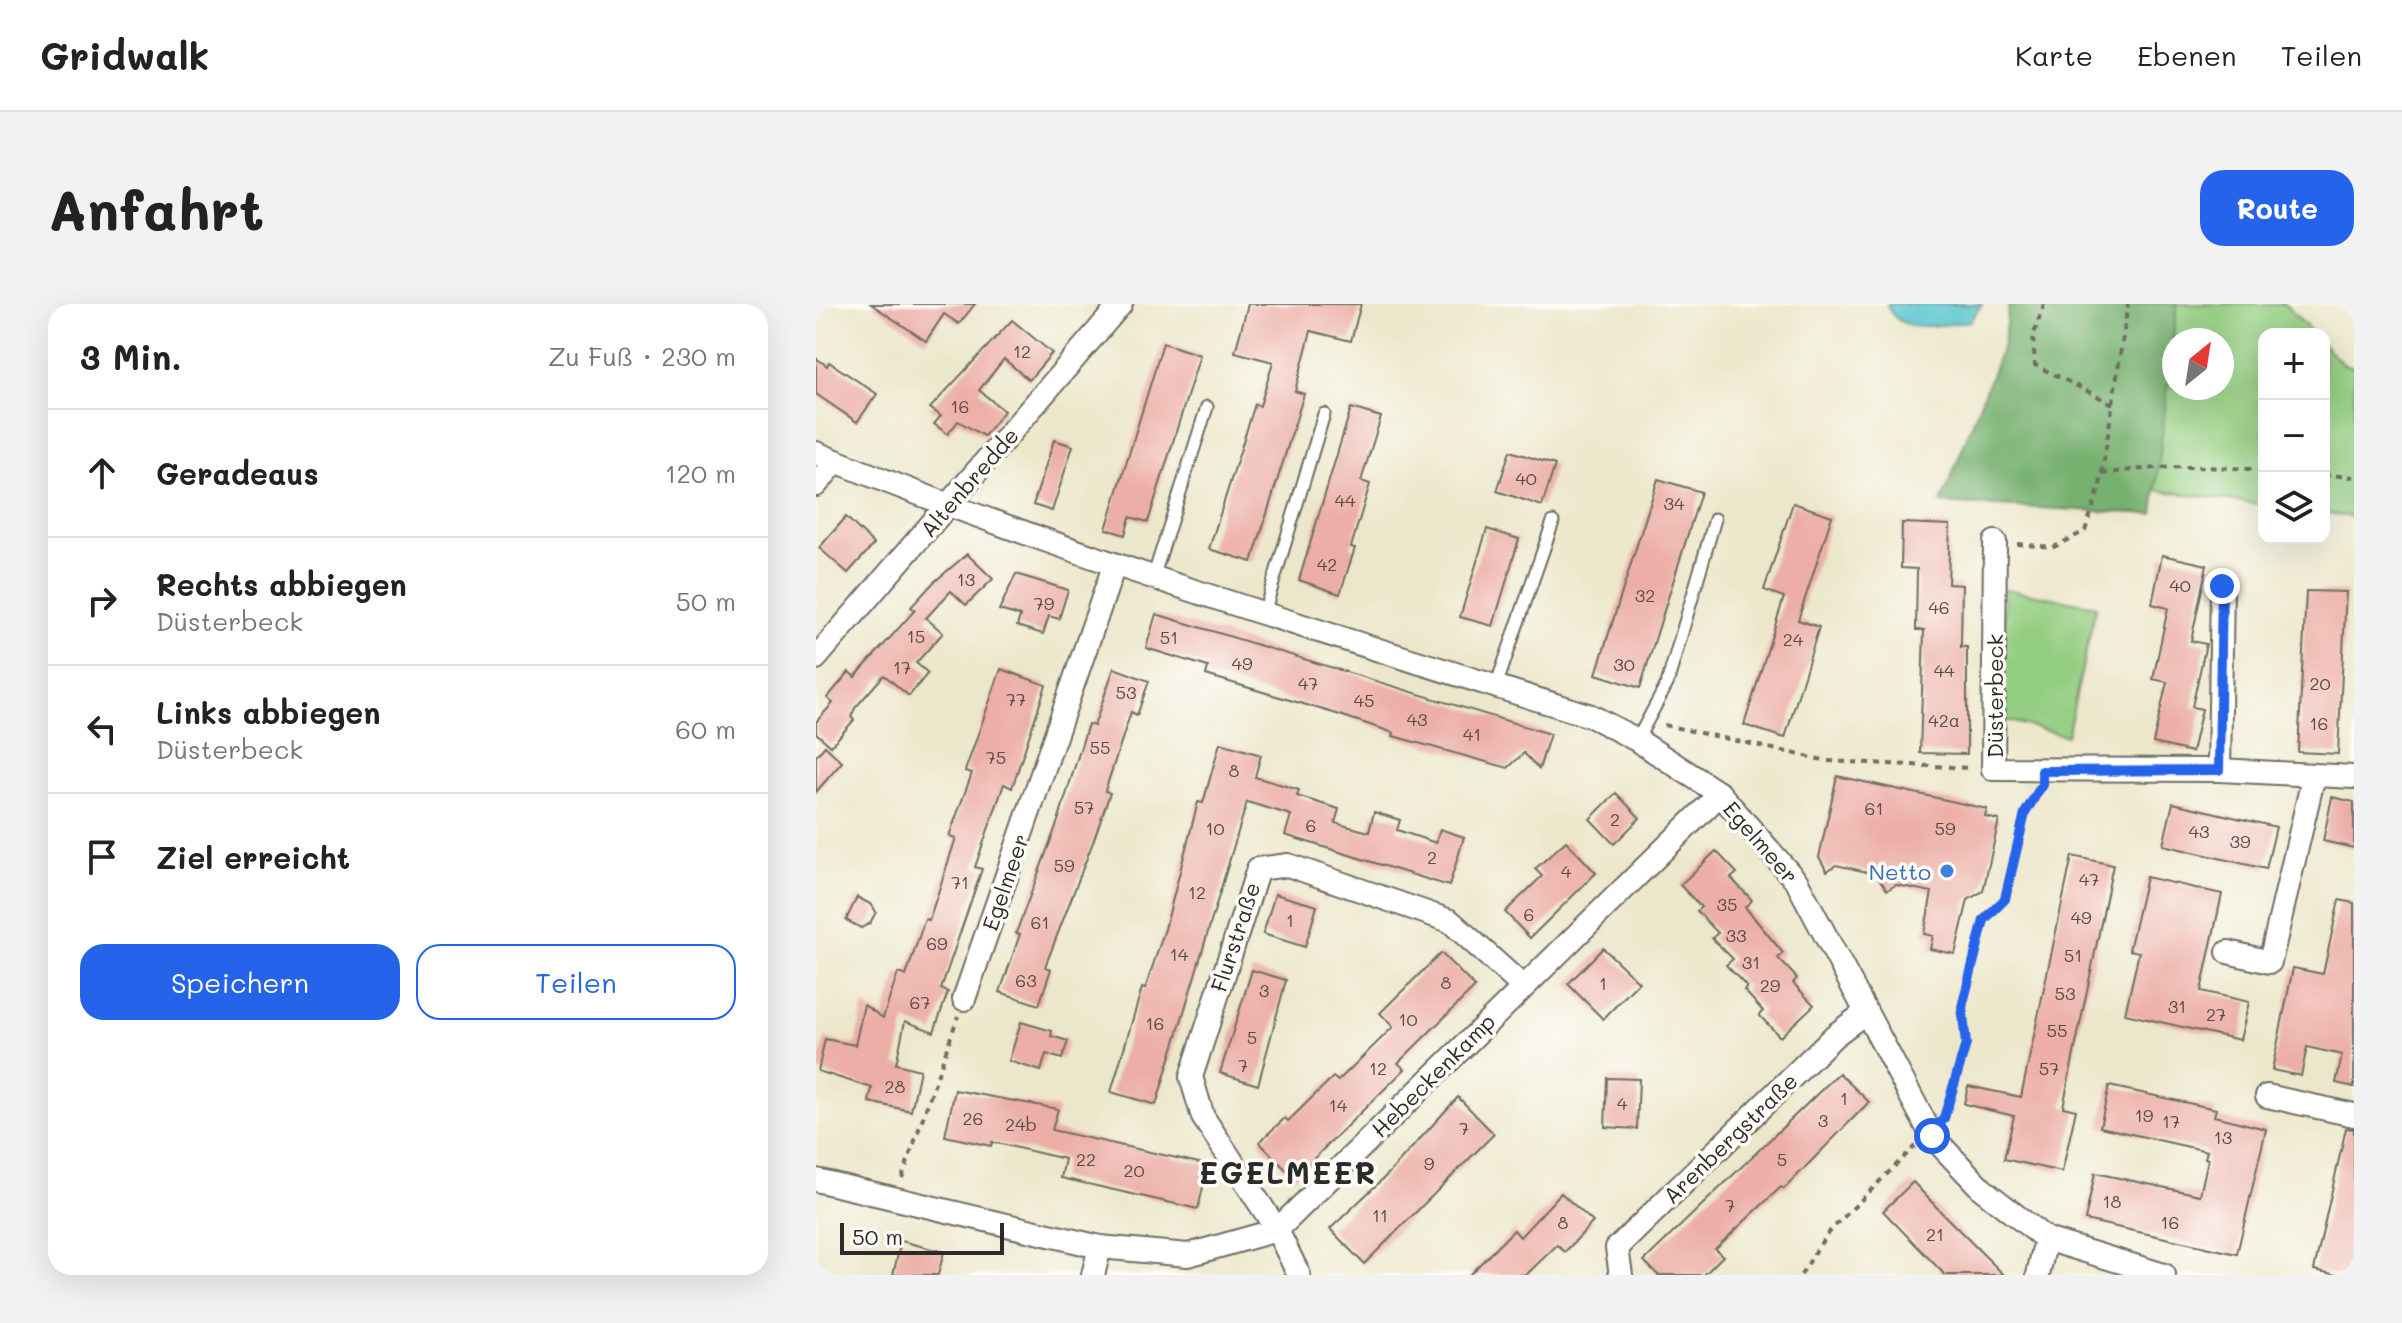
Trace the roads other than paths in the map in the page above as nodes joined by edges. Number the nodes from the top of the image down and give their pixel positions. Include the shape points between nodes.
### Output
1 (1121, 304) edge
2 (1207, 407) dead end
3 (1324, 414) dead end
4 (826, 457) edge
5 (816, 485) edge
6 (948, 507) junction
7 (1715, 519) dead end
8 (1553, 522) dead end
9 (1995, 542) road end
10 (1114, 566) junction
11 (1153, 578) junction
12 (2222, 586) dead end
13 (1264, 613) junction
14 (816, 658) edge
15 (1496, 686) junction
16 (1637, 740) junction
17 (2219, 770) junction
18 (2314, 775) junction
19 (2354, 777) edge
20 (1720, 794) junction
21 (2228, 952) dead end
22 (1522, 986) junction
23 (964, 999) road end
24 (1866, 1012) junction
25 (2267, 1096) dead end
26 (2354, 1115) edge
27 (816, 1180) edge
28 (1277, 1230) junction
29 (2046, 1239) junction
30 (1100, 1247) junction
31 (1093, 1275) edge
32 (1299, 1275) edge
33 (1621, 1275) edge
34 (2038, 1275) edge
35 (2164, 1275) edge

1 - 6 street, Altenbredde
2 - 11 lane
3 - 13 lane
4 - 5 street
4 - 6 street, Egelmeer
6 - 10 street, Egelmeer
6 - 14 street, Altenbredde
7 - 16 lane via 1667,684
8 - 15 lane
9 - 17 street, Düsterbeck via 1993,769
10 - 11 street, Egelmeer
10 - 23 street, Egelmeer
11 - 13 street, Egelmeer
12 - 17 street
13 - 15 street, Egelmeer
15 - 16 street, Egelmeer via 1591,716
16 - 20 street, Egelmeer
17 - 18 street, Düsterbeck
18 - 19 street, Düsterbeck
18 - 21 street via 2270,962
20 - 22 street, Hebeckenkamp
20 - 24 street, Egelmeer via 1797,882
22 - 28 street, Hebeckenkamp
22 - 28 street, Flurstraße via 1450,921 1288,865 1258,869 1191,1077 1203,1117
24 - 29 street, Egelmeer via 1932,1136 1982,1189
24 - 33 street, Arenbergstraße via 1834,1036 1617,1248
25 - 26 street
27 - 30 street, Hebeckenkamp
28 - 30 street, Hebeckenkamp via 1188,1255
28 - 32 street
29 - 34 street
29 - 35 street, Egelmeer
30 - 31 street

